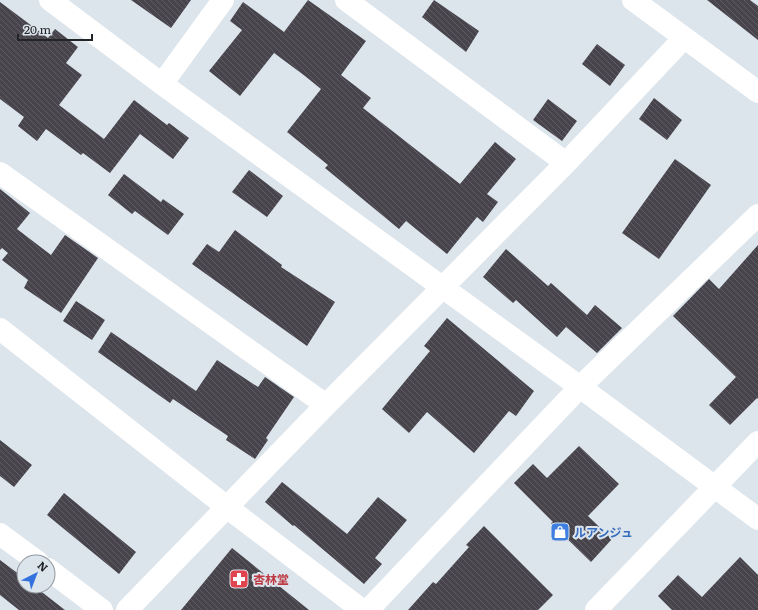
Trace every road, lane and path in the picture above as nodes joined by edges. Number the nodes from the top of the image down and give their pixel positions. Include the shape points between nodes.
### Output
1 (50, 0) edge
2 (223, 0) edge
3 (346, 0) edge
4 (633, 0) edge
5 (684, 38) junction
6 (162, 84) junction
7 (758, 92) edge
8 (566, 163) junction
9 (0, 172) edge
10 (758, 215) edge
11 (443, 288) junction
12 (0, 329) edge
13 (580, 387) junction
14 (326, 405) junction
15 (758, 442) edge
16 (713, 487) junction
17 (228, 508) junction
18 (758, 519) edge
19 (0, 534) edge
20 (27, 554) edge
21 (56, 575) edge
22 (102, 610) edge
23 (127, 610) edge
24 (362, 610) edge
25 (368, 610) edge
26 (596, 610) edge

1 - 6 street
2 - 6 street
3 - 8 street
4 - 5 street
5 - 7 street
5 - 8 street
6 - 11 street
8 - 11 street
9 - 14 street
10 - 13 street
11 - 13 street
11 - 14 street
12 - 17 street
13 - 16 street
13 - 25 street
14 - 17 street
15 - 16 street
16 - 18 street
16 - 26 street
17 - 23 street
17 - 24 street
19 - 20 street
21 - 22 street

